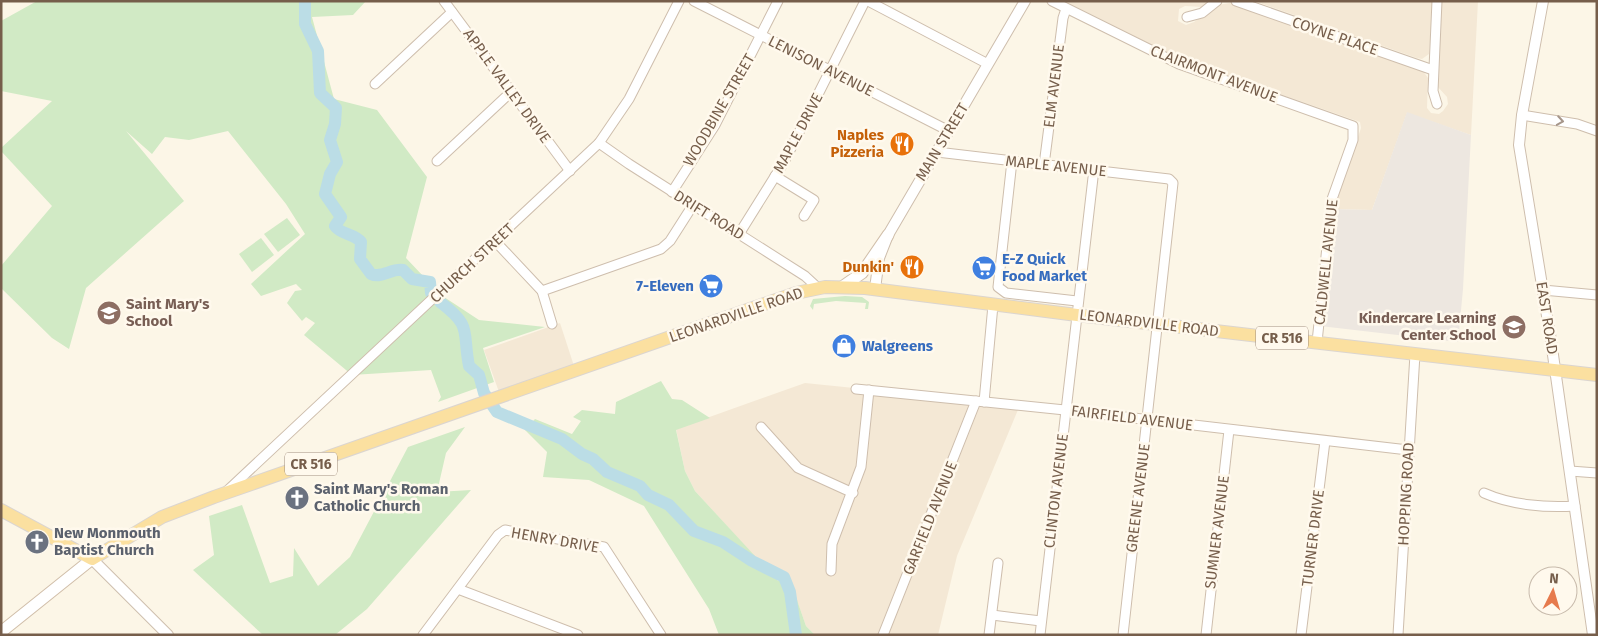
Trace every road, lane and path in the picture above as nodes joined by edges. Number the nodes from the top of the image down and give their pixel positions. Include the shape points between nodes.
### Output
1 (444, 1) edge
2 (679, 1) edge
3 (694, 1) edge
4 (778, 1) edge
5 (867, 1) edge
6 (1025, 1) edge
7 (1052, 1) edge
8 (1217, 1) edge
9 (1236, 1) edge
10 (1437, 1) edge
11 (1543, 1) edge
12 (1066, 9) junction
13 (452, 12) junction
14 (1187, 17) dead end
15 (761, 36) junction
16 (988, 64) junction
17 (1433, 70) junction
18 (830, 71) junction
19 (375, 84) dead end
20 (511, 92) junction
21 (1437, 104) dead end
22 (1522, 115) junction
23 (1353, 126) joint
24 (949, 131) junction
25 (1597, 131) edge
26 (599, 143) junction
27 (937, 152) junction
28 (437, 161) dead end
29 (1012, 161) junction
30 (1044, 164) junction
31 (1094, 170) junction
32 (570, 171) junction
33 (775, 176) junction
34 (1173, 183) joint
35 (672, 192) junction
36 (693, 204) junction
37 (804, 216) dead end
38 (739, 234) junction
39 (888, 235) junction
40 (496, 241) junction
41 (842, 287) junction
42 (818, 288) junction
43 (875, 289) junction
44 (1543, 290) junction
45 (542, 291) junction
46 (1597, 295) edge
47 (1077, 301) junction
48 (993, 305) junction
49 (1077, 315) junction
50 (552, 324) dead end
51 (1157, 324) junction
52 (1317, 342) junction
53 (1415, 354) junction
54 (1555, 370) junction
55 (1597, 374) edge
56 (856, 388) dead end
57 (869, 390) junction
58 (980, 401) junction
59 (1066, 410) junction
60 (1148, 420) junction
61 (761, 427) dead end
62 (1230, 430) junction
63 (1325, 441) junction
64 (1408, 450) junction
65 (1570, 471) junction
66 (1597, 473) edge
67 (852, 492) junction
68 (225, 493) junction
69 (1484, 493) dead end
70 (1575, 506) junction
71 (1, 510) edge
72 (92, 560) junction
73 (998, 563) dead end
74 (831, 571) dead end
75 (458, 589) junction
76 (992, 615) junction
77 (1041, 620) junction
78 (1594, 630) edge
79 (1, 632) edge
80 (166, 632) edge
81 (423, 635) edge
82 (578, 635) edge
83 (661, 635) edge
84 (883, 635) edge
85 (989, 635) edge
86 (1040, 635) edge
87 (1123, 635) edge
88 (1206, 635) edge
89 (1302, 635) edge
90 (1398, 635) edge

1 - 13 street, APPLE VALLEY DRIVE
2 - 26 street, CHURCH STREET via 629,99
3 - 15 street, LENISON AVENUE
4 - 15 street, WOODBINE STREET
5 - 16 street
5 - 18 street, MAPLE DRIVE
6 - 16 street, MAIN STREET
7 - 12 street, CLAIRMONT AVENUE
8 - 14 street via 1202,13
9 - 17 street, COYNE PLACE
10 - 17 street
11 - 22 street, EAST ROAD
12 - 23 street, CLAIRMONT AVENUE via 1179,64
12 - 30 street, ELM AVENUE
13 - 19 street
13 - 20 street, APPLE VALLEY DRIVE
15 - 18 street, LENISON AVENUE
15 - 35 street, WOODBINE STREET via 715,125
16 - 24 street, MAIN STREET
17 - 21 street
18 - 24 street, LENISON AVENUE
18 - 33 street, MAPLE DRIVE
20 - 28 street
20 - 32 street, APPLE VALLEY DRIVE
22 -> 25 street via 1577,124
22 - 44 street, EAST ROAD via 1520,145
23 - 52 street, CALDWELL AVENUE via 1353,140 1332,199
24 - 27 street, MAIN STREET
26 - 32 street, CHURCH STREET
26 - 35 street, DRIFT ROAD
27 - 29 street, MAPLE AVENUE
27 - 39 street, MAIN STREET
29 - 30 street, MAPLE AVENUE
29 - 47 street via 998,288 1006,293
30 - 31 street, MAPLE AVENUE
31 - 34 street, MAPLE AVENUE via 1169,179
31 - 47 street, CLINTON AVENUE
32 - 40 street, CHURCH STREET
33 - 37 street via 814,200
33 - 38 street, MAPLE DRIVE
34 - 51 street, GREENE AVENUE
35 - 36 street, DRIFT ROAD
36 - 38 street, DRIFT ROAD
36 - 45 street via 670,241 661,249
38 - 42 street, DRIFT ROAD via 805,276
39 - 41 main road via 864,272
39 - 43 street, MAIN STREET via 879,258
40 - 45 street
40 - 68 street, CHURCH STREET
41 - 42 main road, LEONARDVILLE ROAD / CR 516
41 - 43 main road, LEONARDVILLE ROAD / CR 516
42 - 68 main road, LEONARDVILLE ROAD / CR 516
43 - 48 main road, LEONARDVILLE ROAD / CR 516
44 - 46 street
44 - 54 street, EAST ROAD
45 - 50 street
47 - 49 street, CLINTON AVENUE
48 - 49 main road, LEONARDVILLE ROAD / CR 516
48 - 58 street, GARFIELD AVENUE
49 - 51 main road, LEONARDVILLE ROAD / CR 516
49 - 59 street, CLINTON AVENUE
51 - 52 main road, LEONARDVILLE ROAD / CR 516
51 - 60 street, GREENE AVENUE
52 - 53 main road, LEONARDVILLE ROAD / CR 516
53 - 54 main road, LEONARDVILLE ROAD / CR 516
53 - 64 street, HOPPING ROAD
54 - 55 main road, LEONARDVILLE ROAD / CR 516
54 - 65 street, EAST ROAD
56 - 57 street, FAIRFIELD AVENUE
57 - 58 street, FAIRFIELD AVENUE
57 - 67 street via 860,467
58 - 59 street, FAIRFIELD AVENUE
58 - 84 street, GARFIELD AVENUE
59 - 60 street, FAIRFIELD AVENUE
59 - 77 street, CLINTON AVENUE
60 - 62 street, FAIRFIELD AVENUE
60 - 87 street, GREENE AVENUE
61 - 67 street via 798,468
62 - 63 street, FAIRFIELD AVENUE
62 - 88 street, SUMNER AVENUE
63 - 64 street, FAIRFIELD AVENUE
63 - 89 street, TURNER DRIVE
64 - 90 street, HOPPING ROAD
65 - 66 street
65 - 70 street, EAST ROAD
67 - 74 street via 832,544
68 - 72 main road, LEONARDVILLE ROAD / CR 516 via 162,517
69 - 70 street via 1522,503
70 - 78 street, EAST ROAD
71 - 72 main road
72 - 79 main road
72 - 80 street
73 - 76 street
75 - 81 street, HENRY DRIVE
75 - 82 street
75 - 83 street, HENRY DRIVE via 498,535 506,530 601,545 608,550
76 - 77 street
76 - 85 street
77 - 86 street, CLINTON AVENUE

